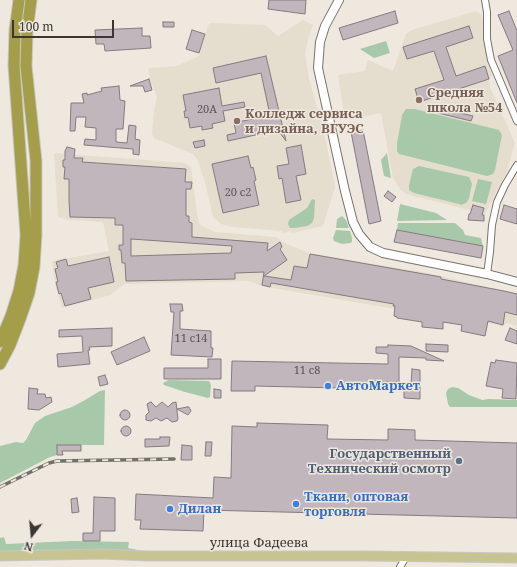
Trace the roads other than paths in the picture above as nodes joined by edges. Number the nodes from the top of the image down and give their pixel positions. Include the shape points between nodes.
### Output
1 (19, 0) edge
2 (31, 0) edge
3 (339, 0) edge
4 (485, 0) edge
5 (517, 121) edge
6 (517, 165) edge
7 (487, 274) junction
8 (517, 282) edge
9 (0, 342) edge
10 (0, 364) edge
11 (0, 556) edge
12 (406, 557) junction
13 (517, 558) edge
14 (400, 567) edge

1 - 9 highway via 14,66 26,234 19,291
2 - 10 highway via 26,66 36,161 34,268 20,319
3 - 7 main road via 320,42 318,68 356,230 370,247 383,253
4 - 5 street via 491,60
6 - 7 street via 497,202
7 - 8 main road
11 - 12 main road, улица Фадеева via 102,554
12 - 13 main road, улица Фадеева
12 - 14 street

